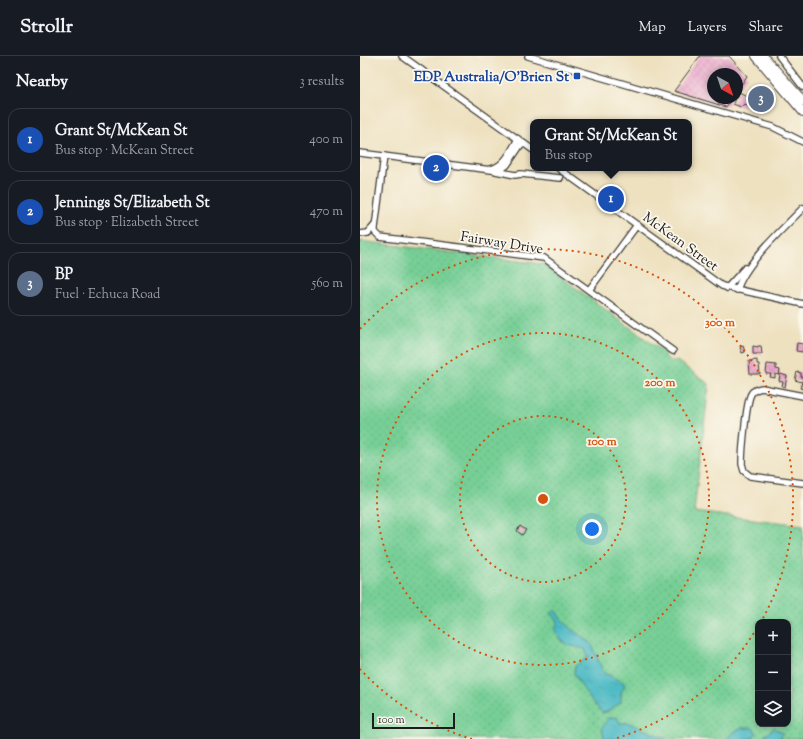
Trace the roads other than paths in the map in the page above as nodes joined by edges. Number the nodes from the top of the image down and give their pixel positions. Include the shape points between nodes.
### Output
1 (402, 56) edge
2 (528, 56) edge
3 (761, 56) edge
4 (779, 56) edge
5 (803, 87) edge
6 (800, 103) edge
7 (803, 112) edge
8 (520, 141) junction
9 (803, 142) edge
10 (530, 148) edge
11 (360, 153) edge
12 (384, 156) junction
13 (488, 169) junction
14 (562, 171) edge
15 (560, 178) dead end
16 (803, 208) edge
17 (637, 225) junction
18 (375, 228) junction
19 (360, 234) edge
20 (752, 263) junction
21 (727, 288) junction
22 (589, 290) junction
23 (737, 290) junction
24 (803, 304) edge
25 (673, 351) dead end
26 (803, 396) edge
27 (803, 483) edge

1 - 8 street
2 - 9 street via 773,127
3 - 6 main road
3 - 6 main road via 796,94
4 - 5 street
6 - 7 main road
8 - 10 street
8 - 13 street via 503,169
11 - 12 street
12 - 13 street
12 - 18 street
13 - 15 street via 515,175
14 - 17 street, McKean Street
16 - 20 street
17 - 21 street, McKean Street
17 - 22 street
18 - 19 street via 368,233
18 - 22 street, Fairway Drive via 377,234 382,237 542,257
20 - 21 street
20 - 23 street via 741,278
21 - 23 street, McKean Street
22 - 25 street, Fairway Drive
23 - 24 street, McKean Street
26 - 27 street via 764,388 754,391 749,400 742,464 744,471 750,476

